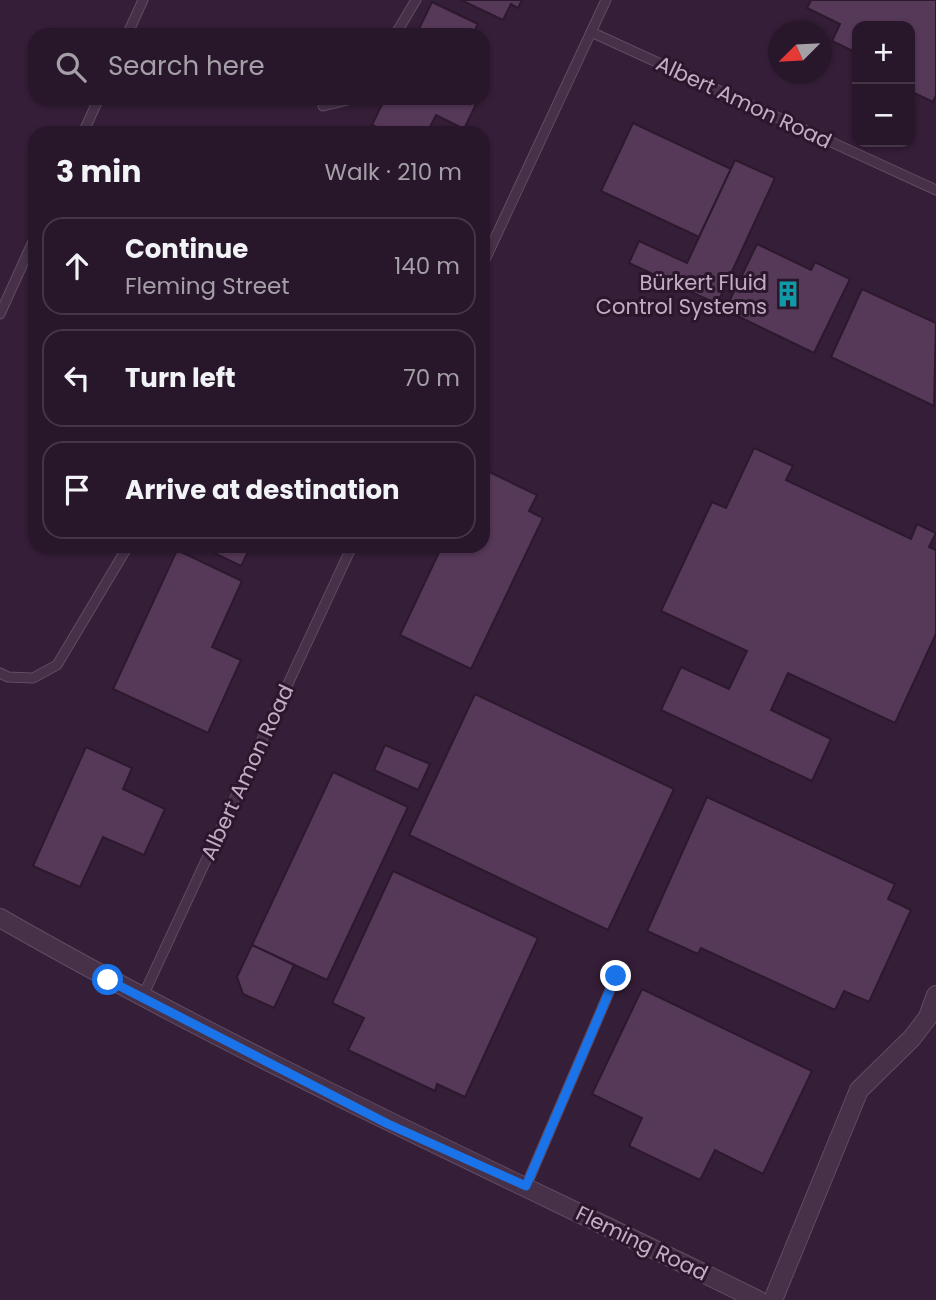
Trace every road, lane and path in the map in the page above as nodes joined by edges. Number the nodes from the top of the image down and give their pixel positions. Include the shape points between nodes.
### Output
1 (143, 0) edge
2 (416, 0) edge
3 (606, 0) edge
4 (130, 28) edge
5 (399, 28) edge
6 (591, 32) junction
7 (96, 105) edge
8 (327, 105) edge
9 (323, 106) dead end
10 (86, 126) edge
11 (936, 190) edge
12 (490, 249) edge
13 (28, 252) edge
14 (0, 314) edge
15 (124, 553) edge
16 (349, 553) edge
17 (0, 673) edge
18 (0, 918) edge
19 (616, 976) dead end
20 (936, 995) edge
21 (142, 998) junction
22 (526, 1186) junction
23 (758, 1300) edge
24 (773, 1300) edge

1 - 4 lane
2 - 5 lane
3 - 6 lane
6 - 11 lane, Albert Amon Road
6 - 12 lane
7 - 10 lane
8 - 9 lane
13 - 14 lane
15 - 17 lane via 57,666 33,678
16 - 21 lane, Albert Amon Road
18 - 21 street, Fleming Road
19 - 22 lane
20 - 24 street via 928,1017 912,1038 859,1090
21 - 22 street, Fleming Road via 388,1124
22 - 23 street, Fleming Road

